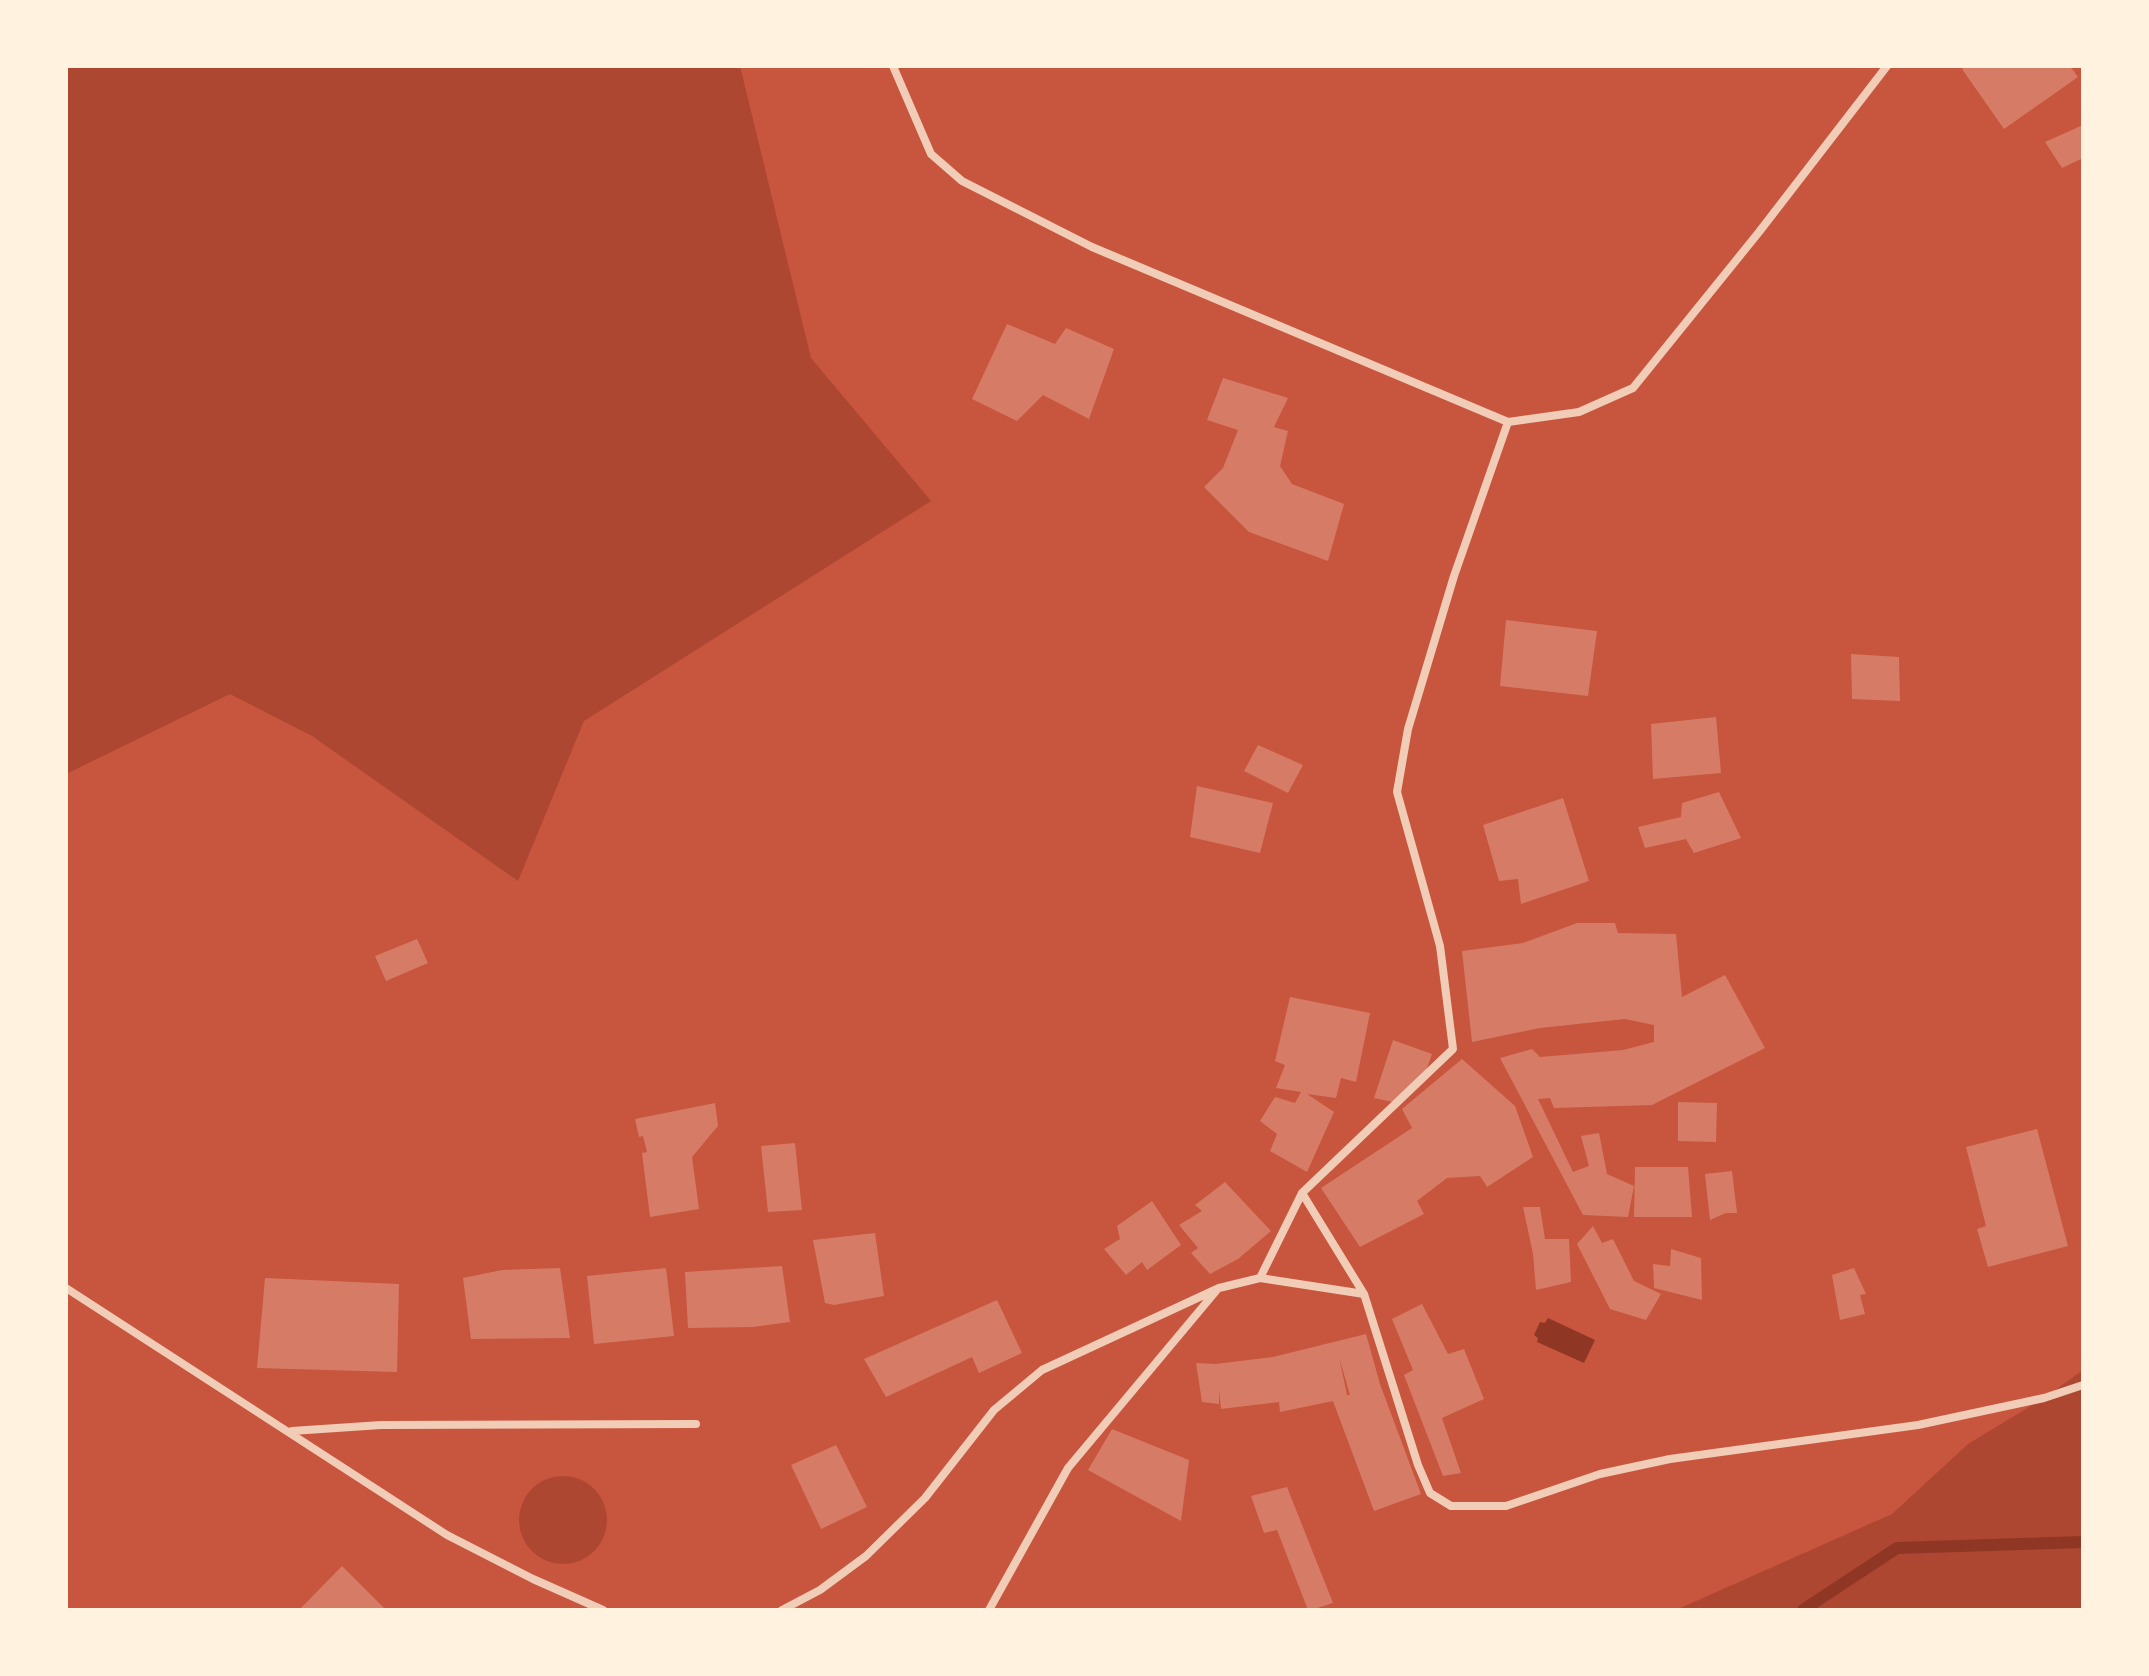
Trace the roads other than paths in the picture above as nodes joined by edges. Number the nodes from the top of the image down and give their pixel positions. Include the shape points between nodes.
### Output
1 (893, 66) edge
2 (1887, 66) edge
3 (1508, 422) junction
4 (1302, 1193) junction
5 (1260, 1278) junction
6 (66, 1288) edge
7 (1219, 1288) junction
8 (1364, 1294) junction
9 (2083, 1385) edge
10 (696, 1424) dead end
11 (291, 1431) junction
12 (603, 1610) edge
13 (782, 1610) edge
14 (989, 1610) edge

1 - 3 street via 931,154 962,181 1092,247
2 - 3 street via 1633,388 1579,412
3 - 4 street via 1408,729 1397,792 1440,946 1453,1049
4 - 5 street
4 - 8 street
5 - 7 street
5 - 8 street
6 - 11 street
7 - 13 street via 1042,1370 1017,1388 925,1498 866,1556
7 - 14 street via 1068,1468
8 - 9 street via 1418,1465 1430,1493 1451,1506 1506,1506 1642,1465 1918,1425
10 - 11 street via 381,1425
11 - 12 street via 447,1535

